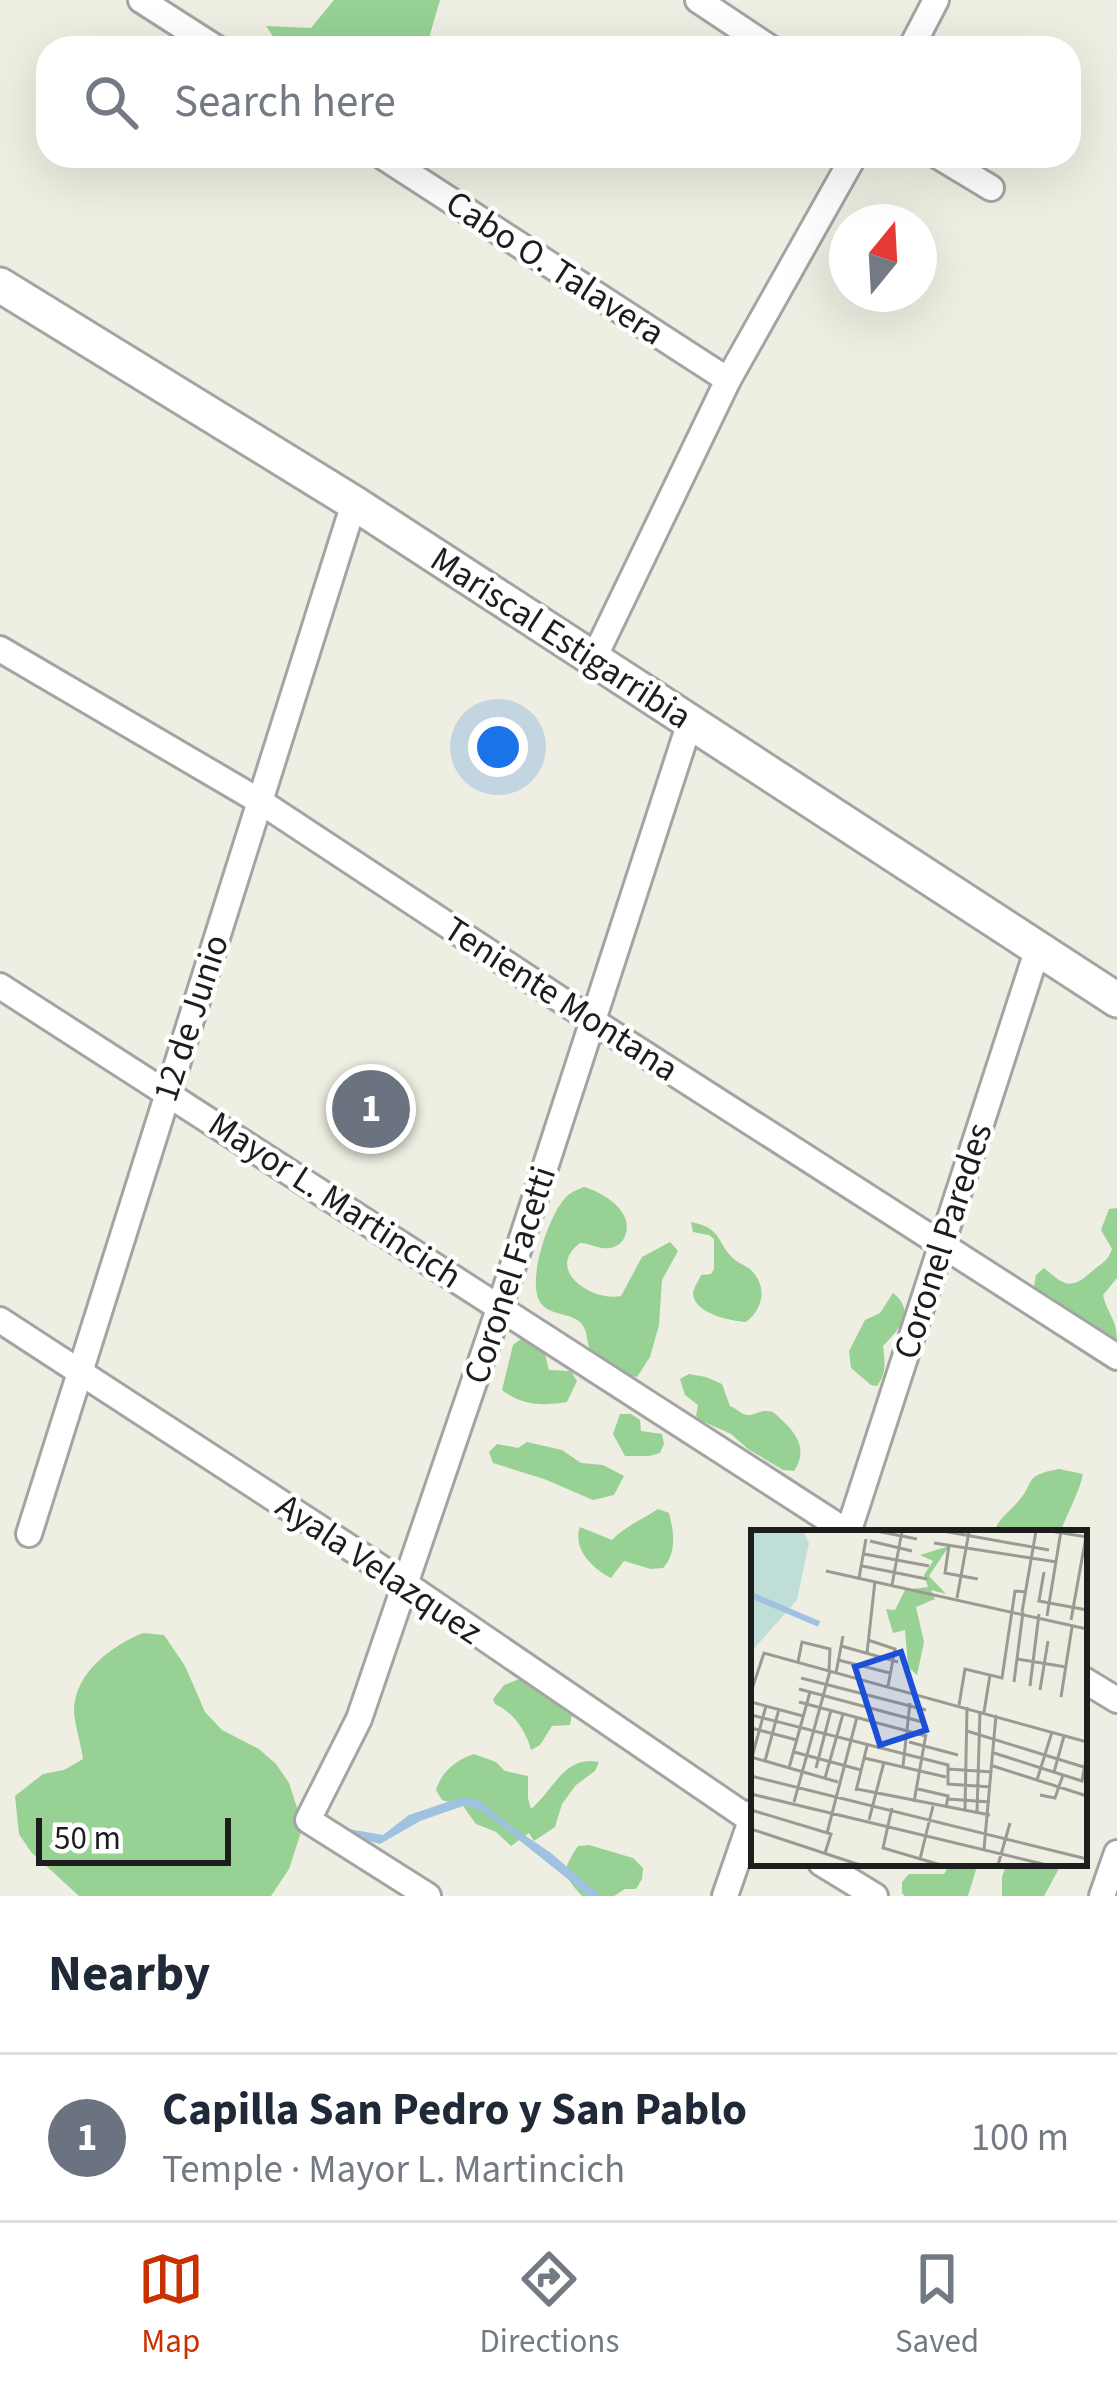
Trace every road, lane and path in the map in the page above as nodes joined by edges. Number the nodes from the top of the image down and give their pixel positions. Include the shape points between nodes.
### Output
1 (141, 0) edge
2 (698, 0) edge
3 (936, 0) edge
4 (197, 36) edge
5 (752, 36) edge
6 (917, 36) edge
7 (401, 168) edge
8 (847, 168) edge
9 (958, 168) edge
10 (991, 188) dead end
11 (0, 285) edge
12 (728, 380) junction
13 (354, 503) junction
14 (0, 649) edge
15 (592, 660) junction
16 (690, 722) junction
17 (260, 802) junction
18 (1038, 948) junction
19 (0, 986) edge
20 (1117, 1000) edge
21 (593, 1021) junction
22 (167, 1093) junction
23 (941, 1246) junction
24 (500, 1306) junction
25 (0, 1320) edge
26 (1117, 1357) edge
27 (80, 1373) junction
28 (843, 1530) edge
29 (849, 1530) edge
30 (29, 1534) dead end
31 (404, 1583) junction
32 (1087, 1682) edge
33 (1117, 1700) edge
34 (751, 1817) edge
35 (751, 1824) edge
36 (1117, 1853) edge
37 (826, 1866) edge
38 (428, 1896) edge
39 (725, 1896) edge
40 (875, 1896) edge
41 (1102, 1896) edge

1 - 4 street
2 - 5 street
3 - 6 street
7 - 12 street, Cabo O. Talavera
8 - 12 street
9 - 10 street
11 - 13 street, Mariscal Estigarribia
12 - 15 street
13 - 15 street, Mariscal Estigarribia
13 - 17 street, 12 de Junio
14 - 17 street, Teniente Montana
15 - 16 street, Mariscal Estigarribia
16 - 18 street, Mariscal Estigarribia
16 - 21 street, Coronel Facetti
17 - 21 street, Teniente Montana
17 - 22 street, 12 de Junio
18 - 20 street, Mariscal Estigarribia
18 - 23 street, Coronel Paredes
19 - 22 street, Mayor L. Martincich
21 - 23 street, Teniente Montana
21 - 24 street, Coronel Facetti
22 - 24 street, Mayor L. Martincich
22 - 27 street, 12 de Junio
23 - 26 street, Teniente Montana
23 - 29 street, Coronel Paredes
24 - 28 street, Mayor L. Martincich
24 - 31 street, Coronel Facetti
25 - 27 street, Ayala Velazquez
27 - 30 street, 12 de Junio
27 - 31 street, Ayala Velazquez
31 - 34 street, Ayala Velazquez
31 - 38 street, Coronel Facetti via 359,1719 308,1820
32 - 33 street
35 - 39 street
36 - 41 street
37 - 40 street

